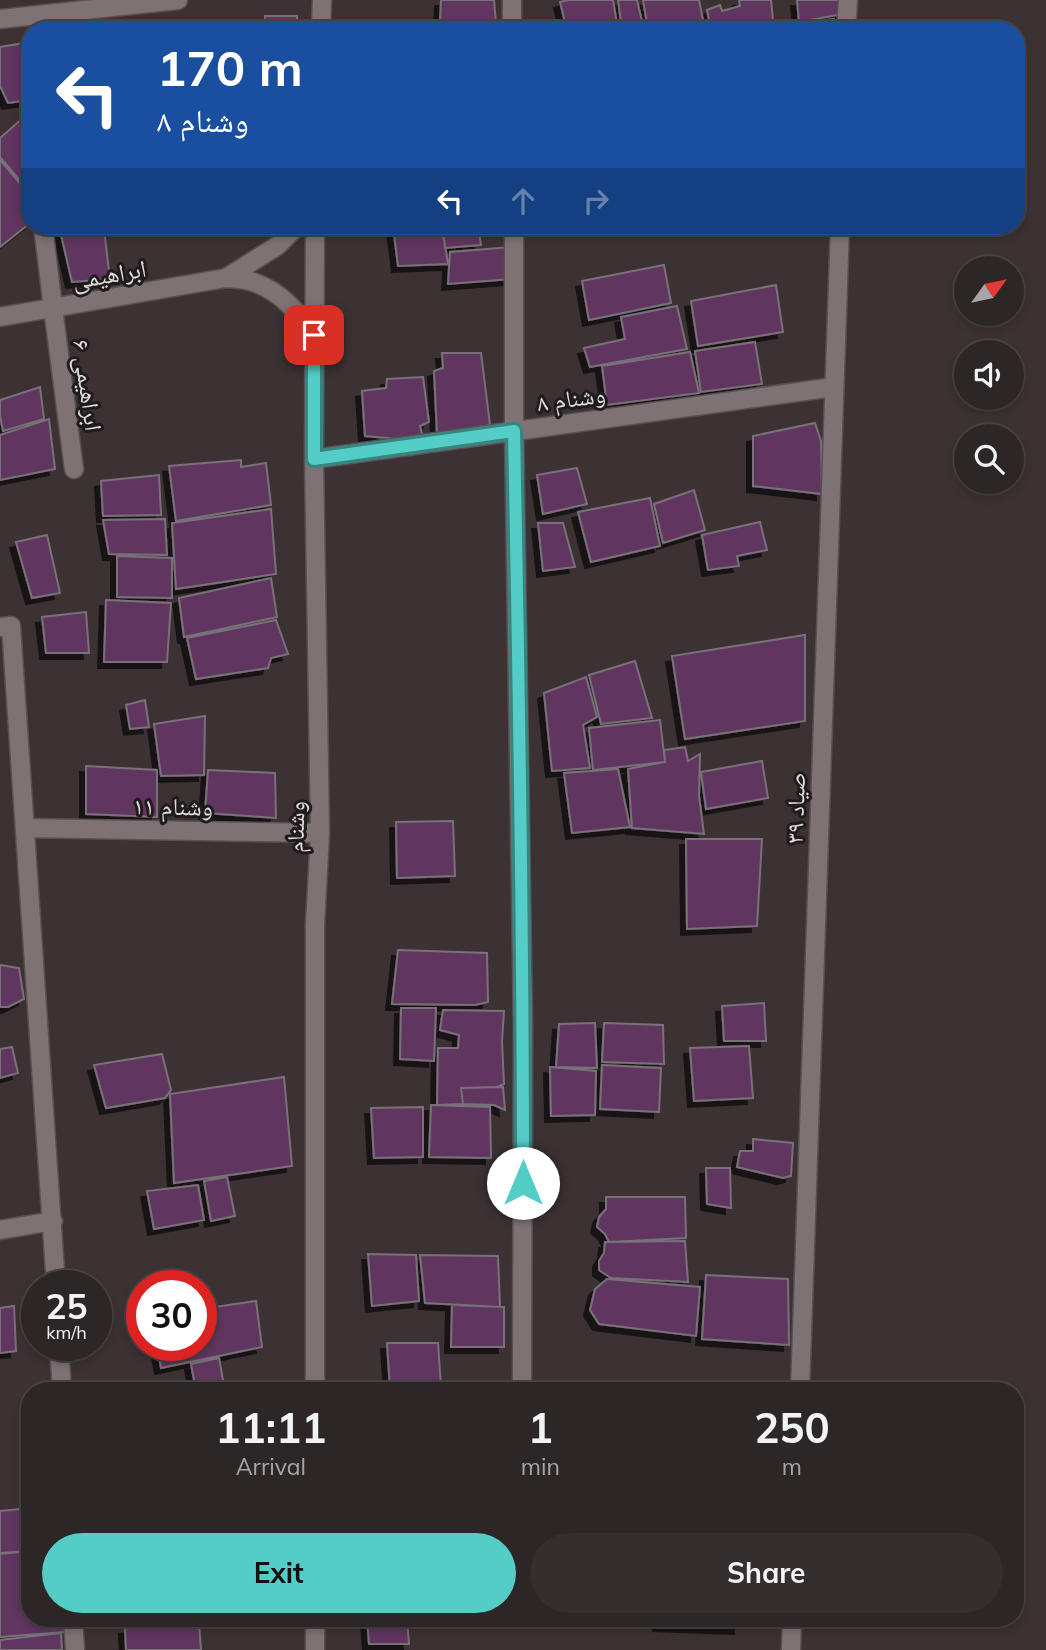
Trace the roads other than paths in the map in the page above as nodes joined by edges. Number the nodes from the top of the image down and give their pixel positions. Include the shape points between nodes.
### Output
1 (178, 0) edge
2 (322, 0) edge
3 (512, 0) edge
4 (848, 0) edge
5 (21, 8) edge
6 (0, 19) edge
7 (321, 21) edge
8 (512, 21) edge
9 (847, 21) edge
10 (44, 235) edge
11 (288, 235) edge
12 (315, 235) edge
13 (513, 235) edge
14 (840, 235) edge
15 (226, 278) junction
16 (52, 308) junction
17 (0, 317) edge
18 (314, 335) junction
19 (834, 387) junction
20 (514, 431) junction
21 (314, 459) junction
22 (74, 469) dead end
23 (0, 627) edge
24 (25, 828) junction
25 (320, 833) junction
26 (53, 1221) junction
27 (0, 1230) edge
28 (55, 1270) edge
29 (60, 1361) edge
30 (61, 1382) edge
31 (315, 1382) edge
32 (522, 1382) edge
33 (800, 1382) edge
34 (74, 1627) edge
35 (315, 1627) edge
36 (792, 1627) edge
37 (75, 1650) edge
38 (315, 1650) edge
39 (791, 1650) edge

1 - 5 street
2 - 7 street
3 - 8 street
4 - 9 street
5 - 6 street
10 - 16 street, ابراهیمی ۶
11 - 15 street
12 - 18 street, وشنام
13 - 20 street
14 - 19 street, صیاد ۳۹
15 - 16 street, ابراهیمی
15 - 18 street via 251,281 274,292 291,305
16 - 17 street, ابراهیمی
16 - 22 street, ابراهیمی ۶
18 - 21 street, وشنام
19 - 20 street, وشنام ۸
19 - 33 street, صیاد ۳۹
20 - 21 street, وشنام ۸
20 - 32 street via 523,1026
21 - 25 street, وشنام
23 - 24 street via 11,626
24 - 25 street, وشنام ۱۱
24 - 26 street
25 - 31 street, وشنام via 315,925
26 - 27 street
26 - 28 street
29 - 30 street
34 - 37 street
35 - 38 street
36 - 39 street

